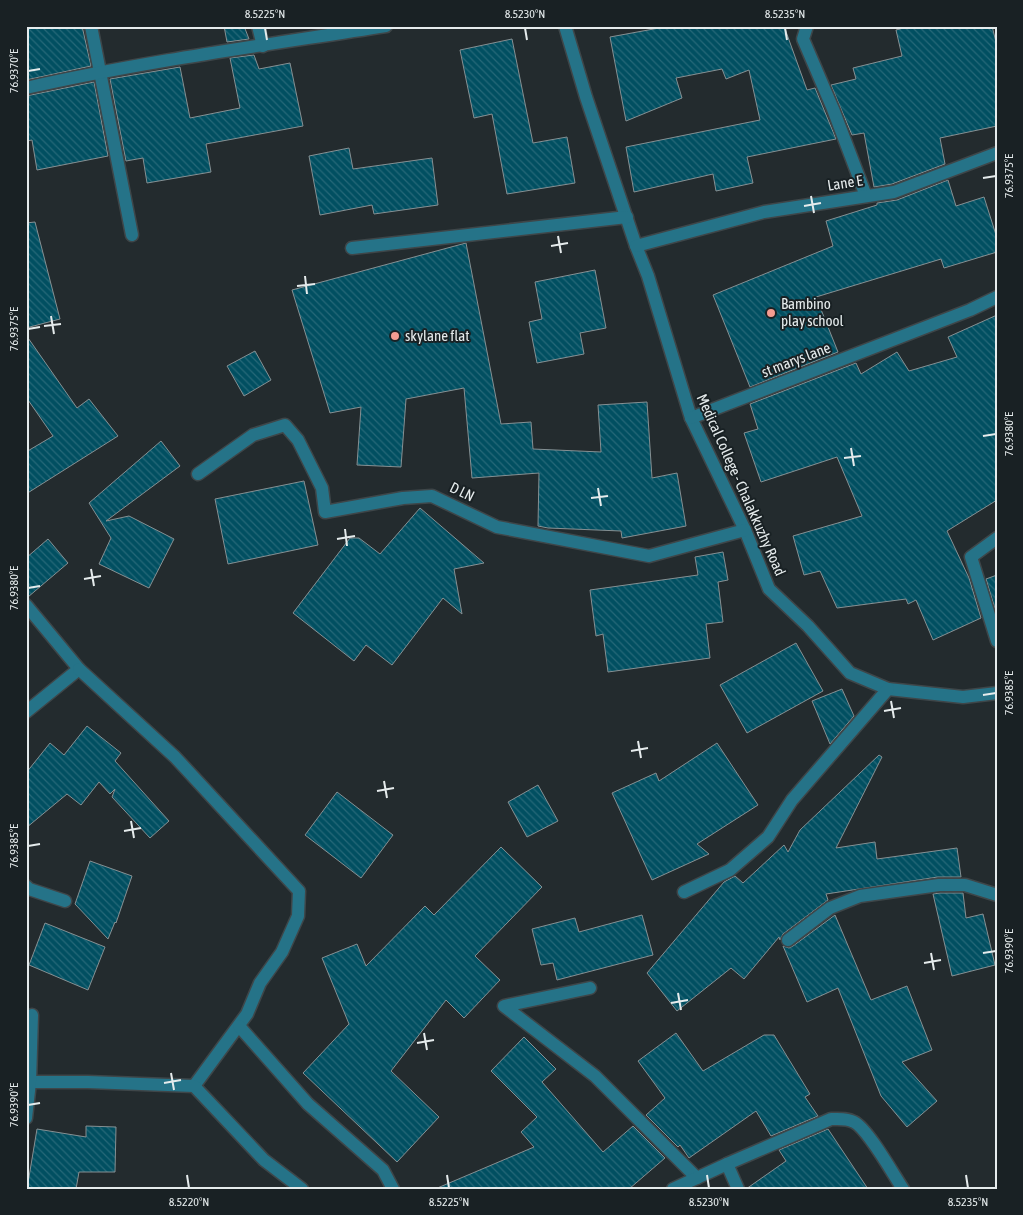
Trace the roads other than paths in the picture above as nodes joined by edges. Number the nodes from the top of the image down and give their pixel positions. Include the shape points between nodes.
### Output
1 (91, 26) edge
2 (258, 26) edge
3 (386, 26) edge
4 (565, 26) edge
5 (807, 26) edge
6 (263, 46) junction
7 (101, 72) junction
8 (26, 88) edge
9 (997, 153) edge
10 (866, 196) junction
11 (626, 217) junction
12 (132, 235) dead end
13 (636, 246) junction
14 (352, 248) dead end
15 (997, 297) edge
16 (691, 418) junction
17 (198, 474) dead end
18 (745, 530) junction
19 (997, 538) edge
20 (26, 605) edge
21 (997, 641) edge
22 (79, 669) junction
23 (888, 689) junction
24 (997, 693) edge
25 (26, 712) edge
26 (26, 886) edge
27 (684, 892) dead end
28 (997, 895) edge
29 (65, 901) dead end
30 (788, 940) dead end
31 (590, 988) dead end
32 (32, 1015) dead end
33 (239, 1026) junction
34 (28, 1082) edge
35 (194, 1086) junction
36 (26, 1118) edge
37 (727, 1164) junction
38 (697, 1178) junction
39 (302, 1189) edge
40 (393, 1189) edge
41 (674, 1189) edge
42 (738, 1189) edge
43 (903, 1189) edge

1 - 7 street
2 - 6 street
3 - 6 street
4 - 11 street, Medical College - Chalakkuzhy Road
5 - 10 street via 803,39
6 - 7 street
7 - 8 street
7 - 12 street
9 - 10 street, Lane E via 894,192
10 - 13 street, Lane E via 764,212
11 - 13 street, Medical College - Chalakkuzhy Road
11 - 14 street
13 - 16 street, Medical College - Chalakkuzhy Road
15 - 16 street, st marys lane
16 - 18 street, Medical College - Chalakkuzhy Road
17 - 18 street, D LN via 253,435 285,425 298,440 322,488 325,512 432,496 496,527 649,556
18 - 23 street, Medical College - Chalakkuzhy Road via 769,589 850,673
19 - 21 street via 971,557
20 - 22 street
22 - 25 street
22 - 33 street via 176,756 298,891 298,916 282,952 260,983
23 - 24 street, Medical College - Chalakkuzhy Road via 963,697
23 - 27 street via 792,800 768,838 730,870
26 - 29 street
28 - 30 street via 965,885 939,885 860,896 830,908
31 - 38 street via 504,1006 595,1076
32 - 34 street
33 - 35 street
33 - 40 street via 308,1104 383,1170
34 - 35 street
34 - 36 street
35 - 39 street via 264,1160
37 - 38 street
37 - 42 street
37 - 43 street via 831,1119 847,1119 865,1132
38 - 41 street

